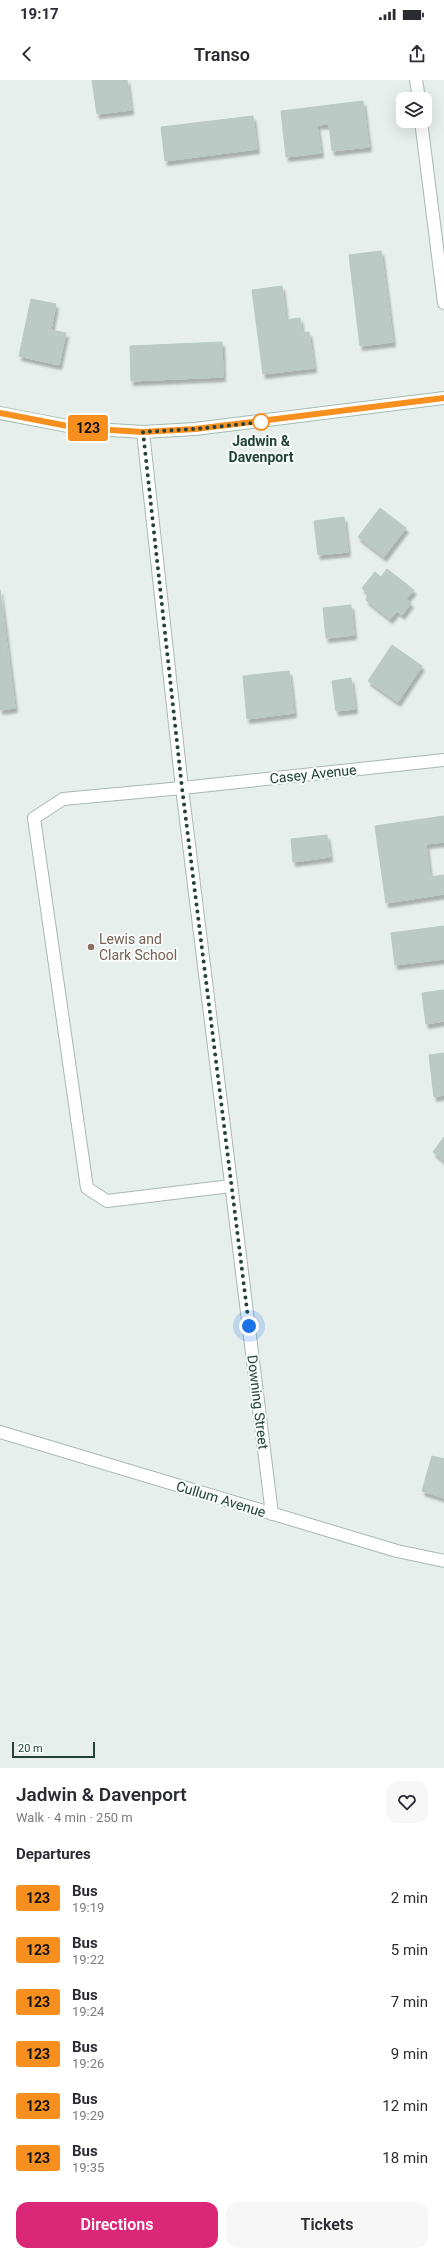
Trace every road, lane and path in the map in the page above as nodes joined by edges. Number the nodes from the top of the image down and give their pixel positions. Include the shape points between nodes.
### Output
1 (416, 80) edge
2 (418, 92) edge
3 (422, 128) edge
4 (444, 303) edge
5 (444, 398) edge
6 (0, 413) edge
7 (143, 432) junction
8 (444, 760) edge
9 (182, 788) junction
10 (231, 1186) junction
11 (0, 1432) edge
12 (272, 1514) junction
13 (444, 1561) edge

1 - 2 street
3 - 4 street
5 - 7 street via 202,428
6 - 7 street via 78,428
7 - 9 street, Downing Street
8 - 9 street, Casey Avenue
9 - 10 street, Downing Street
9 - 10 street, Casey Avenue via 63,799 34,818 87,1188 107,1201
10 - 12 street, Downing Street
11 - 12 street, Cullum Avenue
12 - 13 street, Cullum Avenue via 396,1551

